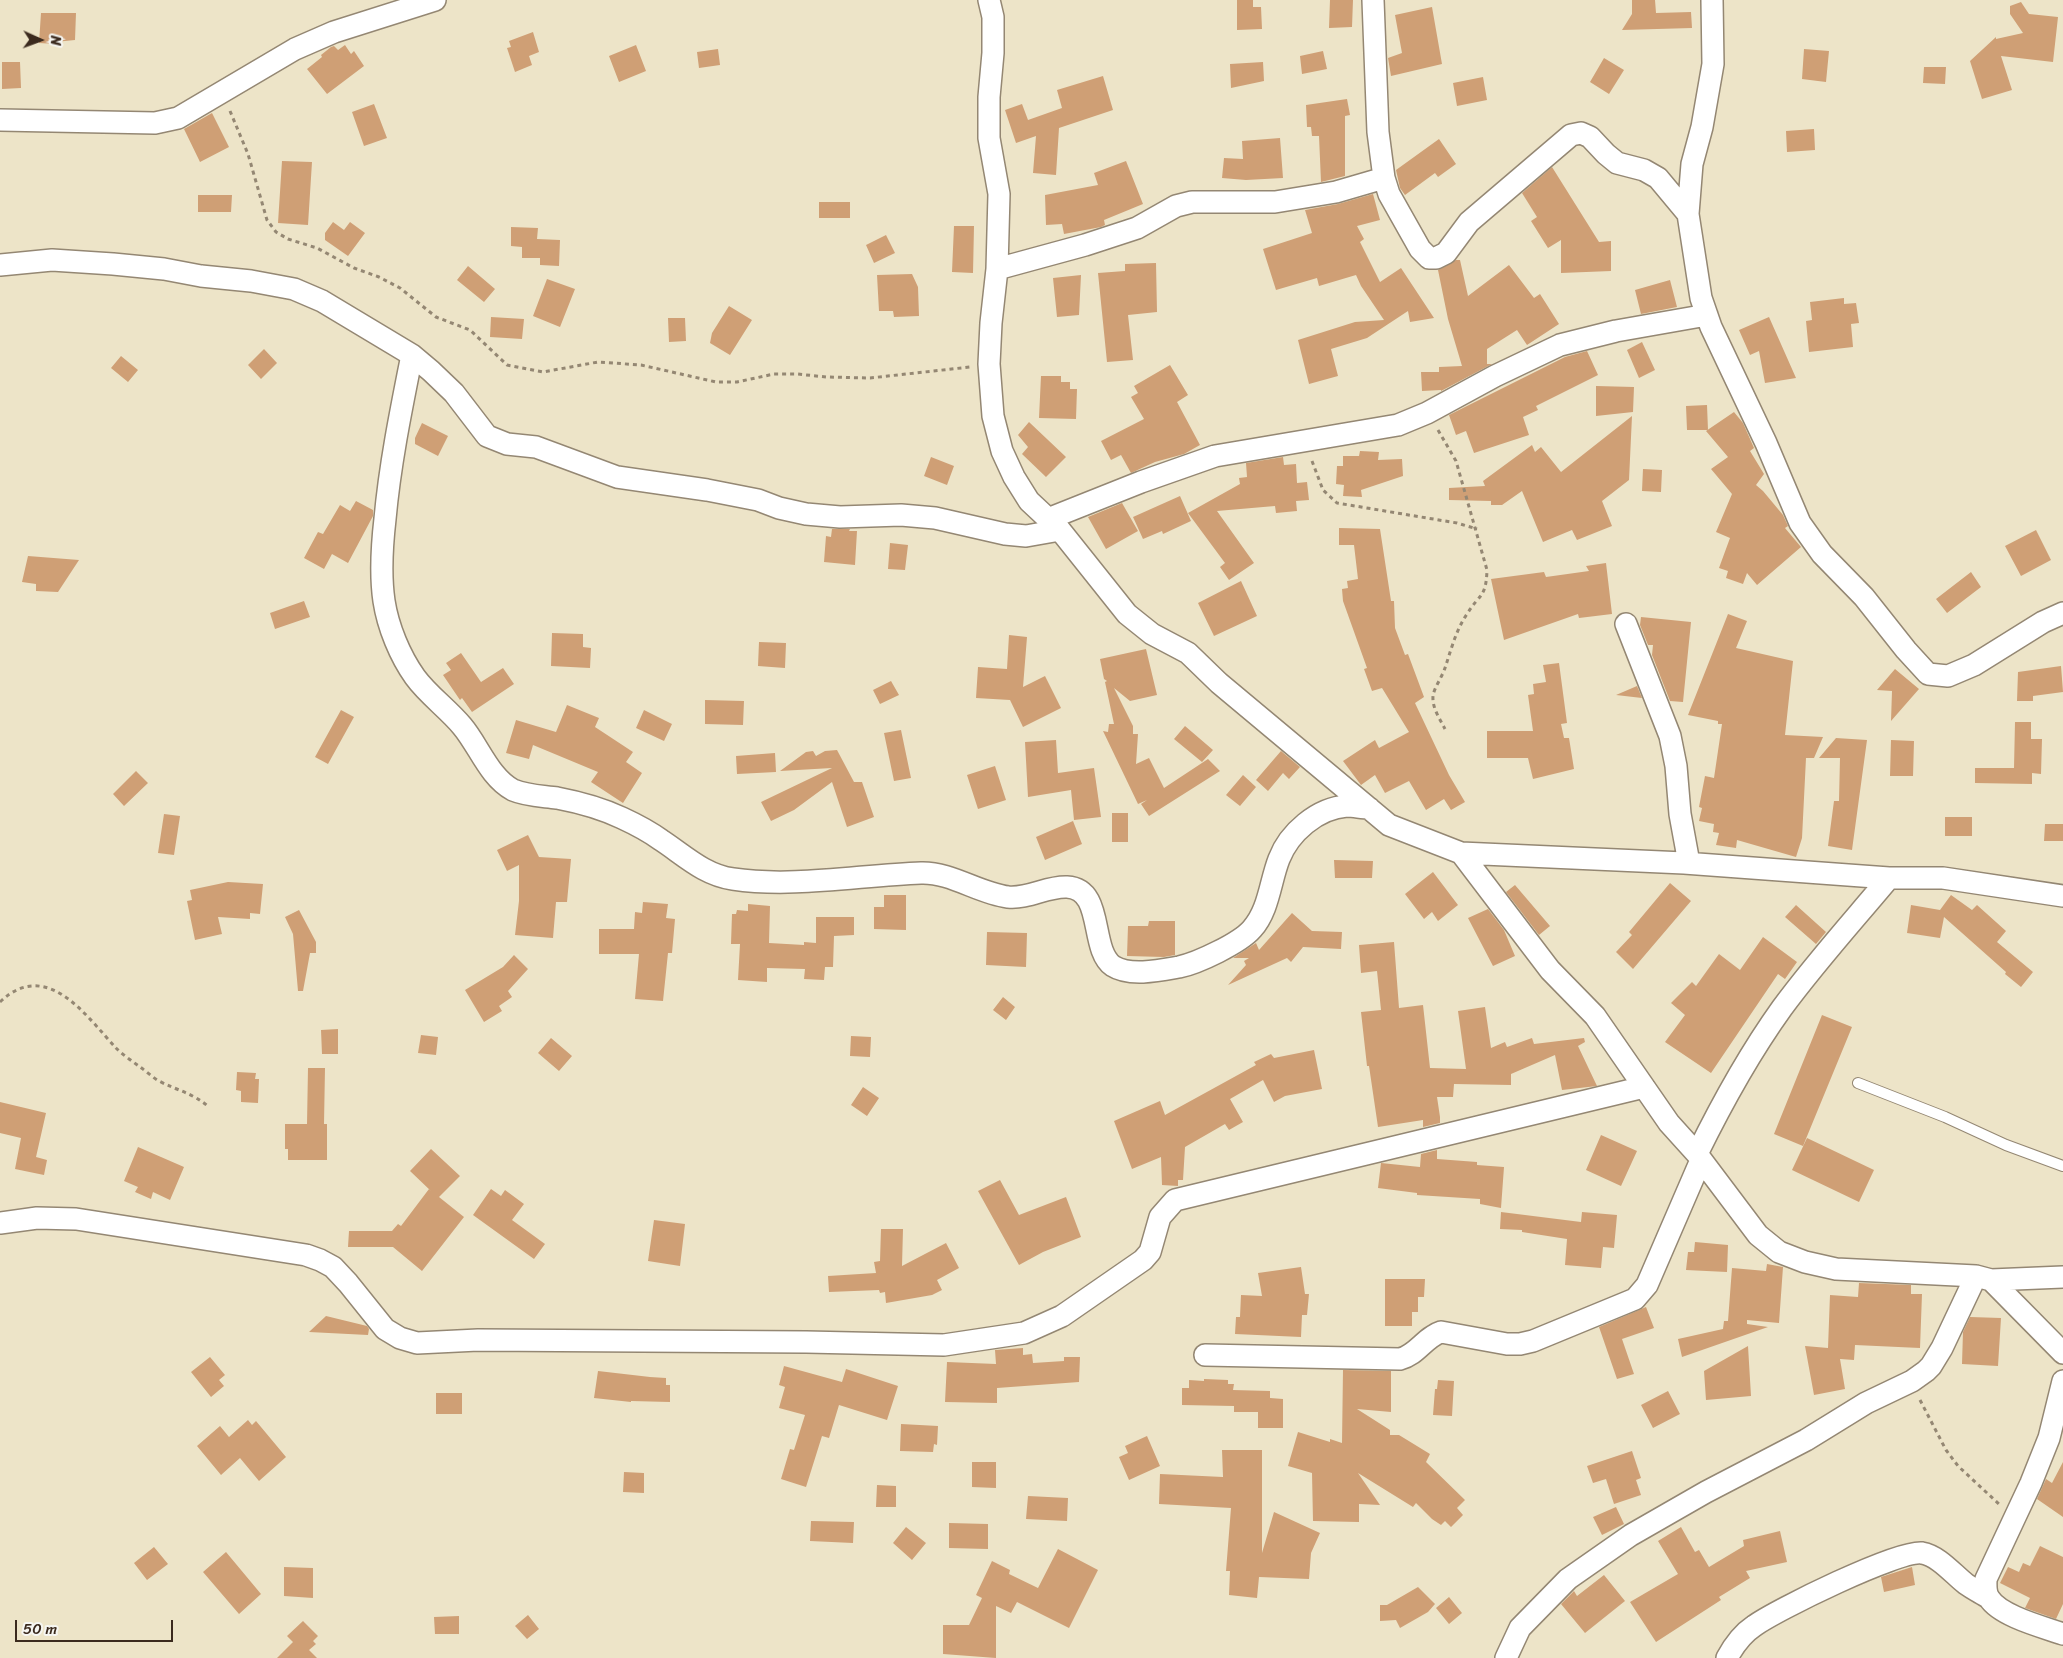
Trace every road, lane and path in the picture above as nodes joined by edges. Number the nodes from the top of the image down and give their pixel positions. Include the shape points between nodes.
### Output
1 (435, 0) edge
2 (989, 0) edge
3 (1373, 0) edge
4 (1712, 0) edge
5 (222, 92) junction
6 (0, 120) edge
7 (1384, 178) junction
8 (1688, 214) junction
9 (0, 265) edge
10 (997, 268) junction
11 (1707, 315) junction
12 (412, 355) junction
13 (989, 364) junction
14 (1427, 413) junction
15 (1307, 441) junction
16 (1054, 524) junction
17 (1477, 529) junction
18 (2063, 613) edge
19 (1626, 624) dead end
20 (1445, 729) dead end
21 (1369, 808) junction
22 (1462, 852) junction
23 (1689, 863) junction
24 (1889, 878) junction
25 (2063, 896) edge
26 (0, 1002) edge
27 (1858, 1082) dead end
28 (1644, 1087) junction
29 (209, 1107) dead end
30 (1699, 1157) junction
31 (2063, 1166) edge
32 (0, 1223) edge
33 (2063, 1277) edge
34 (1984, 1278) junction
35 (2063, 1353) edge
36 (1205, 1355) dead end
37 (1912, 1380) junction
38 (2063, 1381) edge
39 (2015, 1518) junction
40 (1988, 1598) junction
41 (2063, 1634) edge
42 (1506, 1658) edge
43 (1727, 1658) edge

1 - 5 street via 334,32 295,49
2 - 10 street via 993,17 993,53 988,138 999,194
3 - 7 street via 1378,132
4 - 8 street via 1713,64 1692,164
5 - 6 street via 178,118 155,123
5 - 13 path via 248,154 267,220 276,232 400,288 436,317 470,330 507,365 543,372 598,362 641,365 716,382 737,382 774,374 870,378
7 - 8 street via 1389,194 1420,249 1429,258 1446,254 1469,222 1571,135 1581,132 1618,163 1644,170 1658,178
7 - 10 street via 1336,192 1275,202 1192,202 1176,206 1137,228
8 - 11 street via 1701,298
9 - 12 street via 52,260 113,264 251,280 294,289 322,301
10 - 13 street
11 - 14 street via 1616,331 1560,345
11 - 18 street via 1800,523 1822,554 1864,597 1928,674 1948,676 1974,665
12 - 16 street via 454,394 486,436 507,444 536,447 617,477 707,490 806,514 935,518 1026,536
12 - 21 street via 387,493 382,550 384,602 394,638 416,679 463,726 493,772 505,785 519,793 559,799 620,817 660,838 691,862 729,879 839,879 927,873 1009,897 1027,897 1062,887 1074,888 1091,904 1102,949 1113,966 1148,972 1186,966 1211,956 1252,931 1289,840 1305,824 1327,811 1347,806
13 - 16 street via 993,416 1002,451 1029,501
14 - 15 street via 1398,425
14 - 17 path via 1456,461
15 - 16 street via 1215,456 1141,482
15 - 17 path via 1323,490 1337,503
16 - 21 street via 1127,614 1152,634 1188,653 1219,684
17 - 20 path via 1487,583 1483,596 1463,621 1433,694 1434,707
19 - 23 street via 1670,736
21 - 22 street via 1389,824
22 - 23 street
22 - 28 street via 1550,970 1595,1016
23 - 24 street
24 - 25 street via 1943,878
24 - 30 street via 1783,1007 1754,1048 1727,1095
26 - 29 path via 16,990 29,986 62,994 74,1002 117,1049 159,1080 197,1097
27 - 31 lane
28 - 30 street via 1669,1123
28 - 32 street via 1175,1200 1160,1217 1150,1252 1143,1260 1062,1316 1024,1334 944,1345 478,1340 417,1343 385,1329 333,1267 306,1255 76,1219 37,1218
30 - 34 street via 1758,1236 1779,1252 1836,1269
30 - 36 street via 1647,1285 1635,1299 1533,1341 1507,1344 1441,1332 1400,1360
33 - 34 street
34 - 35 street
34 - 37 street via 1931,1366
37 - 39 path via 1946,1450 1958,1466
37 - 42 street via 1631,1535 1568,1579 1520,1628
38 - 39 street via 2049,1438
39 - 40 street via 1986,1579
40 - 41 street via 2000,1609
40 - 43 street via 1933,1558 1922,1553 1913,1554 1867,1569 1776,1612 1753,1626 1734,1644

